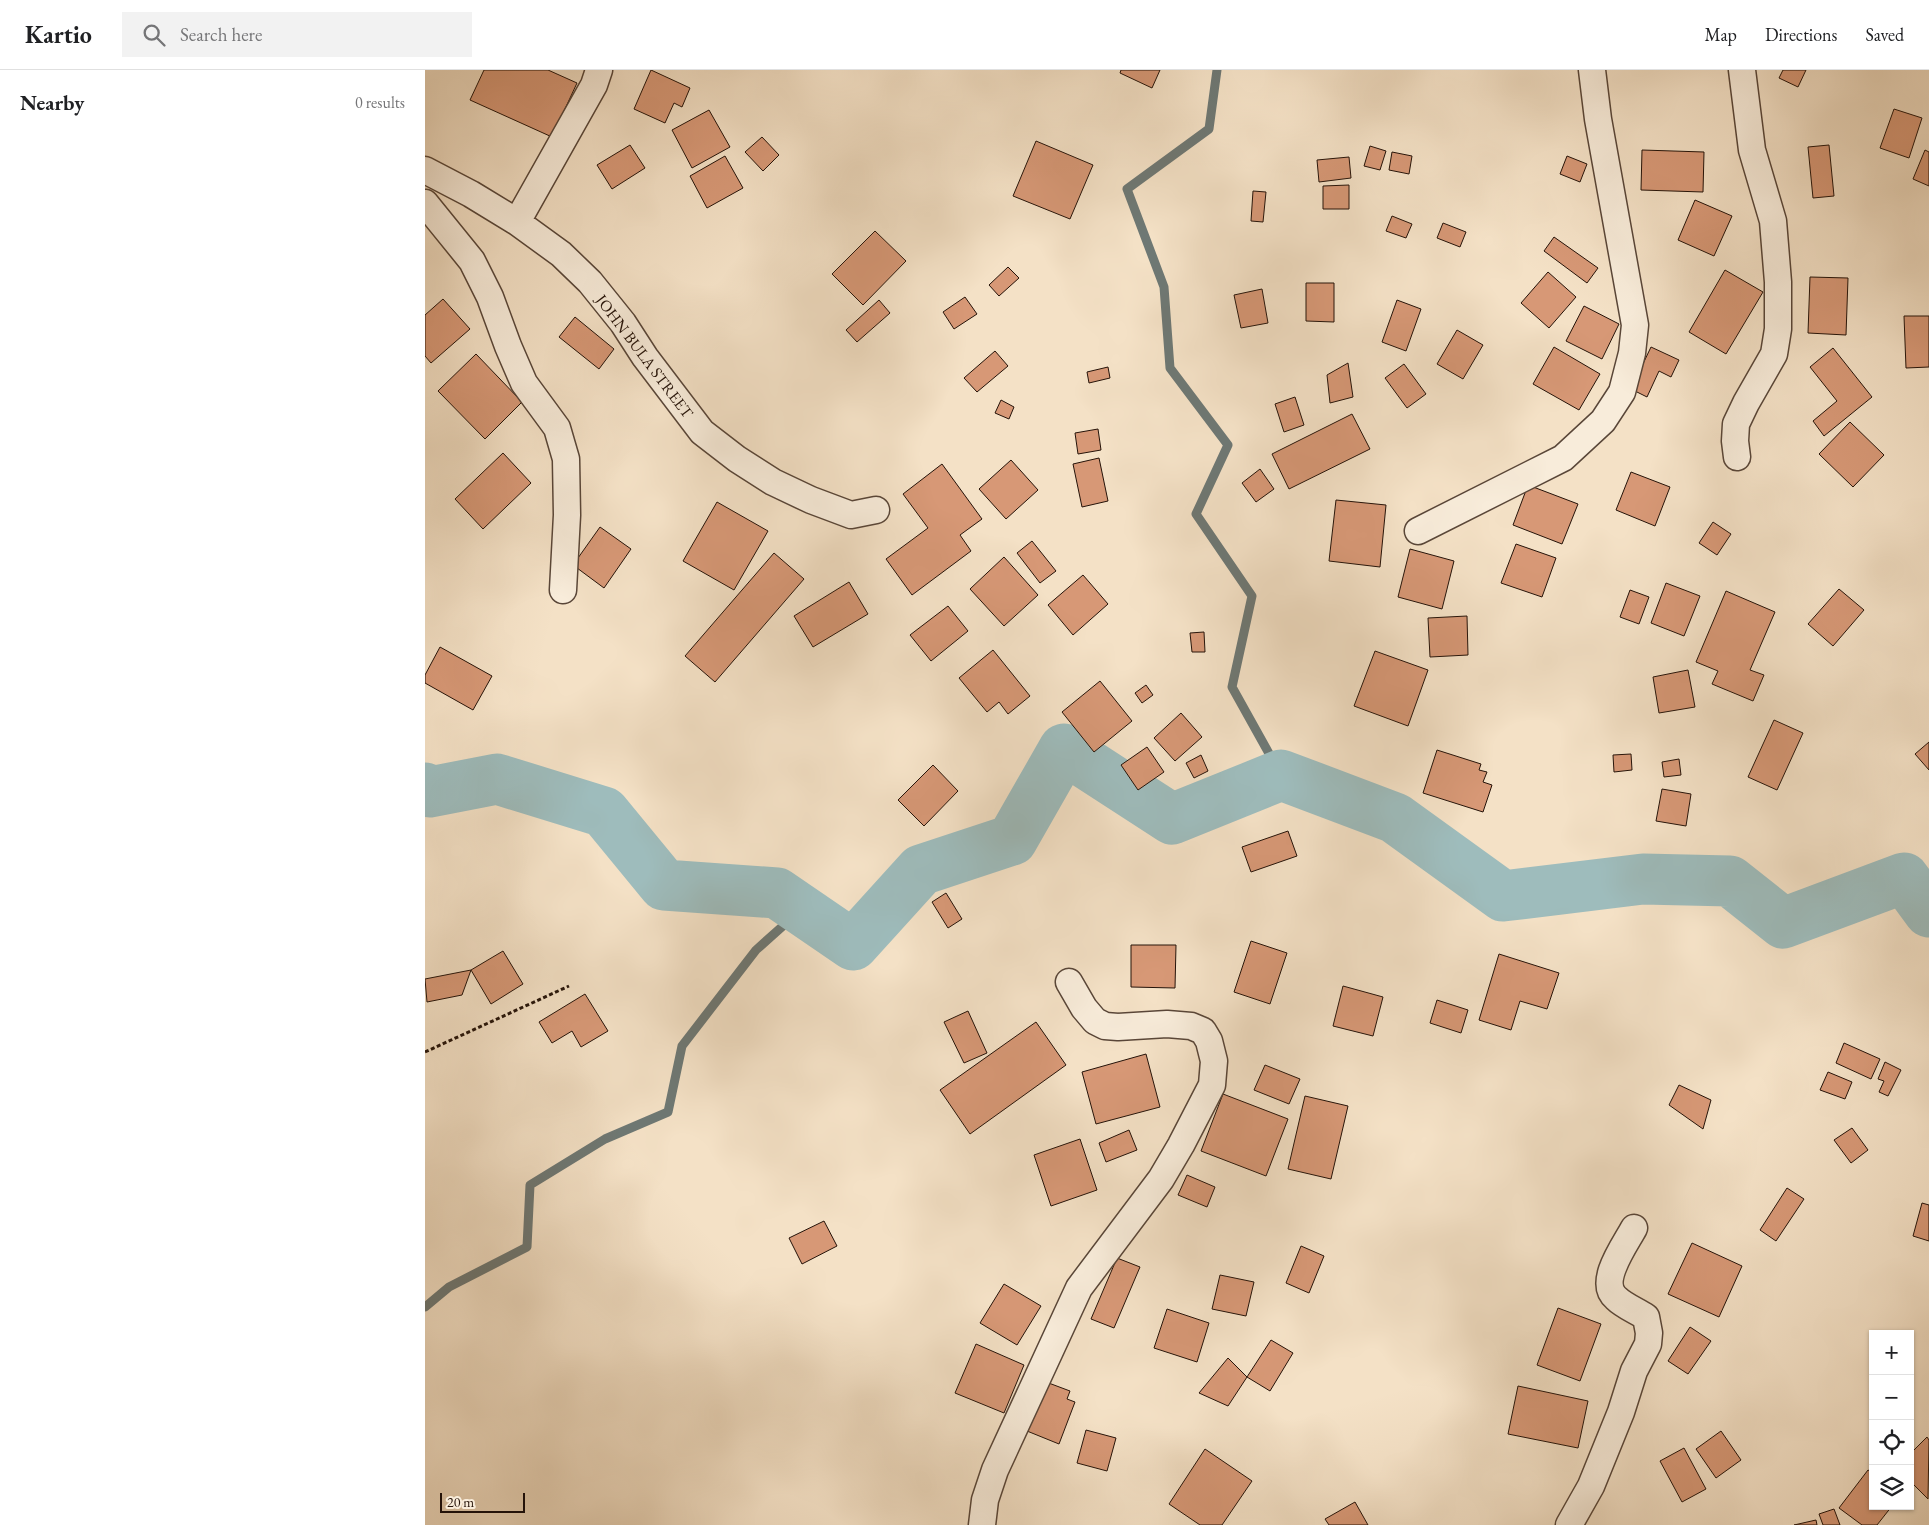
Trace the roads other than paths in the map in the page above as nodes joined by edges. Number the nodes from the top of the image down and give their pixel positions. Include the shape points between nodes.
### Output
1 (599, 70) edge
2 (1592, 70) edge
3 (1742, 70) edge
4 (425, 170) edge
5 (425, 203) edge
6 (517, 222) junction
7 (1737, 457) dead end
8 (876, 510) dead end
9 (1418, 531) dead end
10 (563, 590) dead end
11 (1069, 982) dead end
12 (1634, 1228) dead end
13 (982, 1525) edge
14 (1569, 1525) edge

1 - 6 street via 594,85
2 - 9 street via 1635,325 1622,392 1603,421 1563,458
3 - 7 street via 1752,150 1773,221 1778,328 1774,354 1736,424
4 - 6 street, JOHN BULA STREET
5 - 10 street via 472,261 524,383 557,428 566,459 567,477
6 - 8 street, JOHN BULA STREET via 561,254 590,282 702,432 773,482 811,500 851,515
11 - 13 street via 1084,1008 1095,1021 1105,1026 1167,1024 1191,1026 1203,1031 1214,1061 1212,1084 1161,1179 1079,1288 995,1470 985,1500
12 - 14 street via 1612,1269 1609,1282 1617,1299 1646,1317 1648,1344 1633,1371 1621,1412 1591,1486

